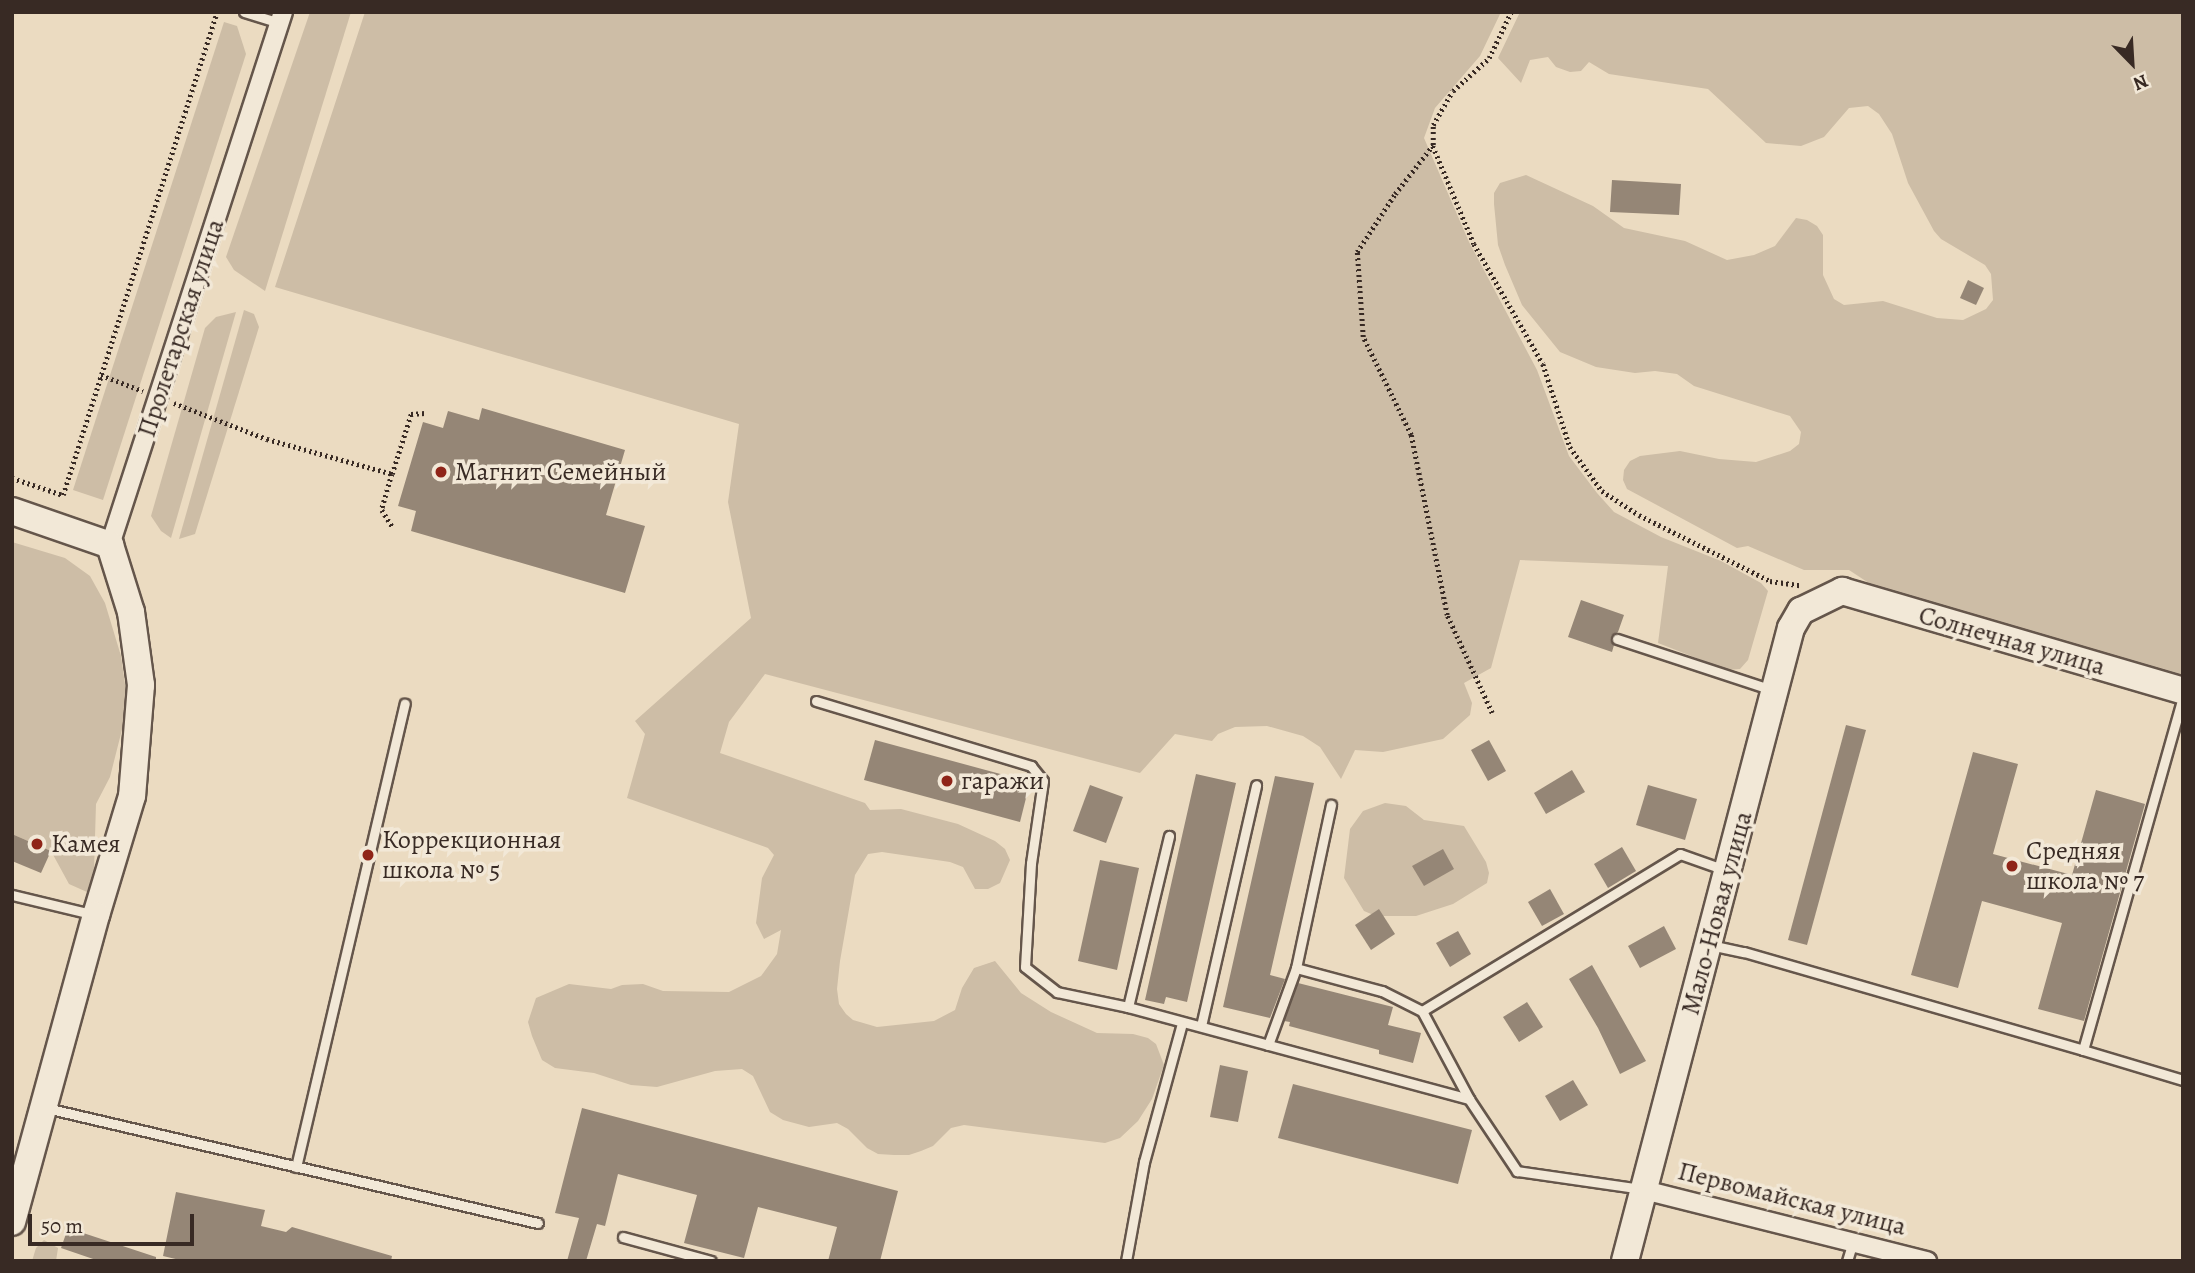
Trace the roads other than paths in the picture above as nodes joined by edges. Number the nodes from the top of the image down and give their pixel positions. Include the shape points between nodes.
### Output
1 (244, 12) edge
2 (282, 18) edge
3 (12, 511) edge
4 (110, 545) junction
5 (1842, 591) joint
6 (1618, 639) dead end
7 (1775, 691) junction
8 (2183, 691) edge
9 (2183, 697) edge
10 (816, 701) dead end
11 (405, 704) dead end
12 (1256, 785) dead end
13 (1331, 805) dead end
14 (1169, 836) dead end
15 (1730, 871) junction
16 (12, 895) edge
17 (96, 915) junction
18 (1708, 945) junction
19 (1296, 968) junction
20 (1128, 1007) junction
21 (1422, 1011) junction
22 (1182, 1023) junction
23 (1201, 1027) junction
24 (1268, 1045) junction
25 (2083, 1050) junction
26 (2183, 1080) edge
27 (1469, 1099) junction
28 (46, 1108) junction
29 (296, 1167) junction
30 (1644, 1189) junction
31 (12, 1222) edge
32 (538, 1223) dead end
33 (623, 1237) dead end
34 (1853, 1241) junction
35 (711, 1261) edge
36 (1126, 1261) edge
37 (1625, 1261) edge
38 (1847, 1261) edge
39 (1927, 1261) edge

1 - 2 lane
2 - 4 street, Пролетарская улица
3 - 4 street
4 - 17 street via 128,601 141,685 132,796
5 - 7 street, Мало-Новая улица via 1811,605 1793,622
5 - 8 street, Солнечная улица
6 - 7 lane
7 - 15 street, Мало-Новая улица
9 - 25 lane
10 - 20 lane via 1031,766 1043,781 1031,863 1025,967 1057,992
11 - 29 lane
12 - 23 lane
13 - 19 lane
14 - 20 lane
15 - 18 street, Мало-Новая улица
15 - 21 lane via 1680,854
16 - 17 lane
17 - 28 street
18 - 25 lane
18 - 30 street, Мало-Новая улица
19 - 21 lane via 1382,991
19 - 24 lane
20 - 22 lane
21 - 27 lane
22 - 23 lane
22 - 36 lane via 1144,1162
23 - 24 lane
24 - 27 lane
25 - 26 lane
27 - 30 lane via 1517,1171
28 - 29 lane
28 - 31 street
29 - 32 lane
30 - 34 street, Первомайская улица
30 - 37 street, Мало-Новая улица
33 - 35 lane
34 - 38 lane
34 - 39 street, Первомайская улица

